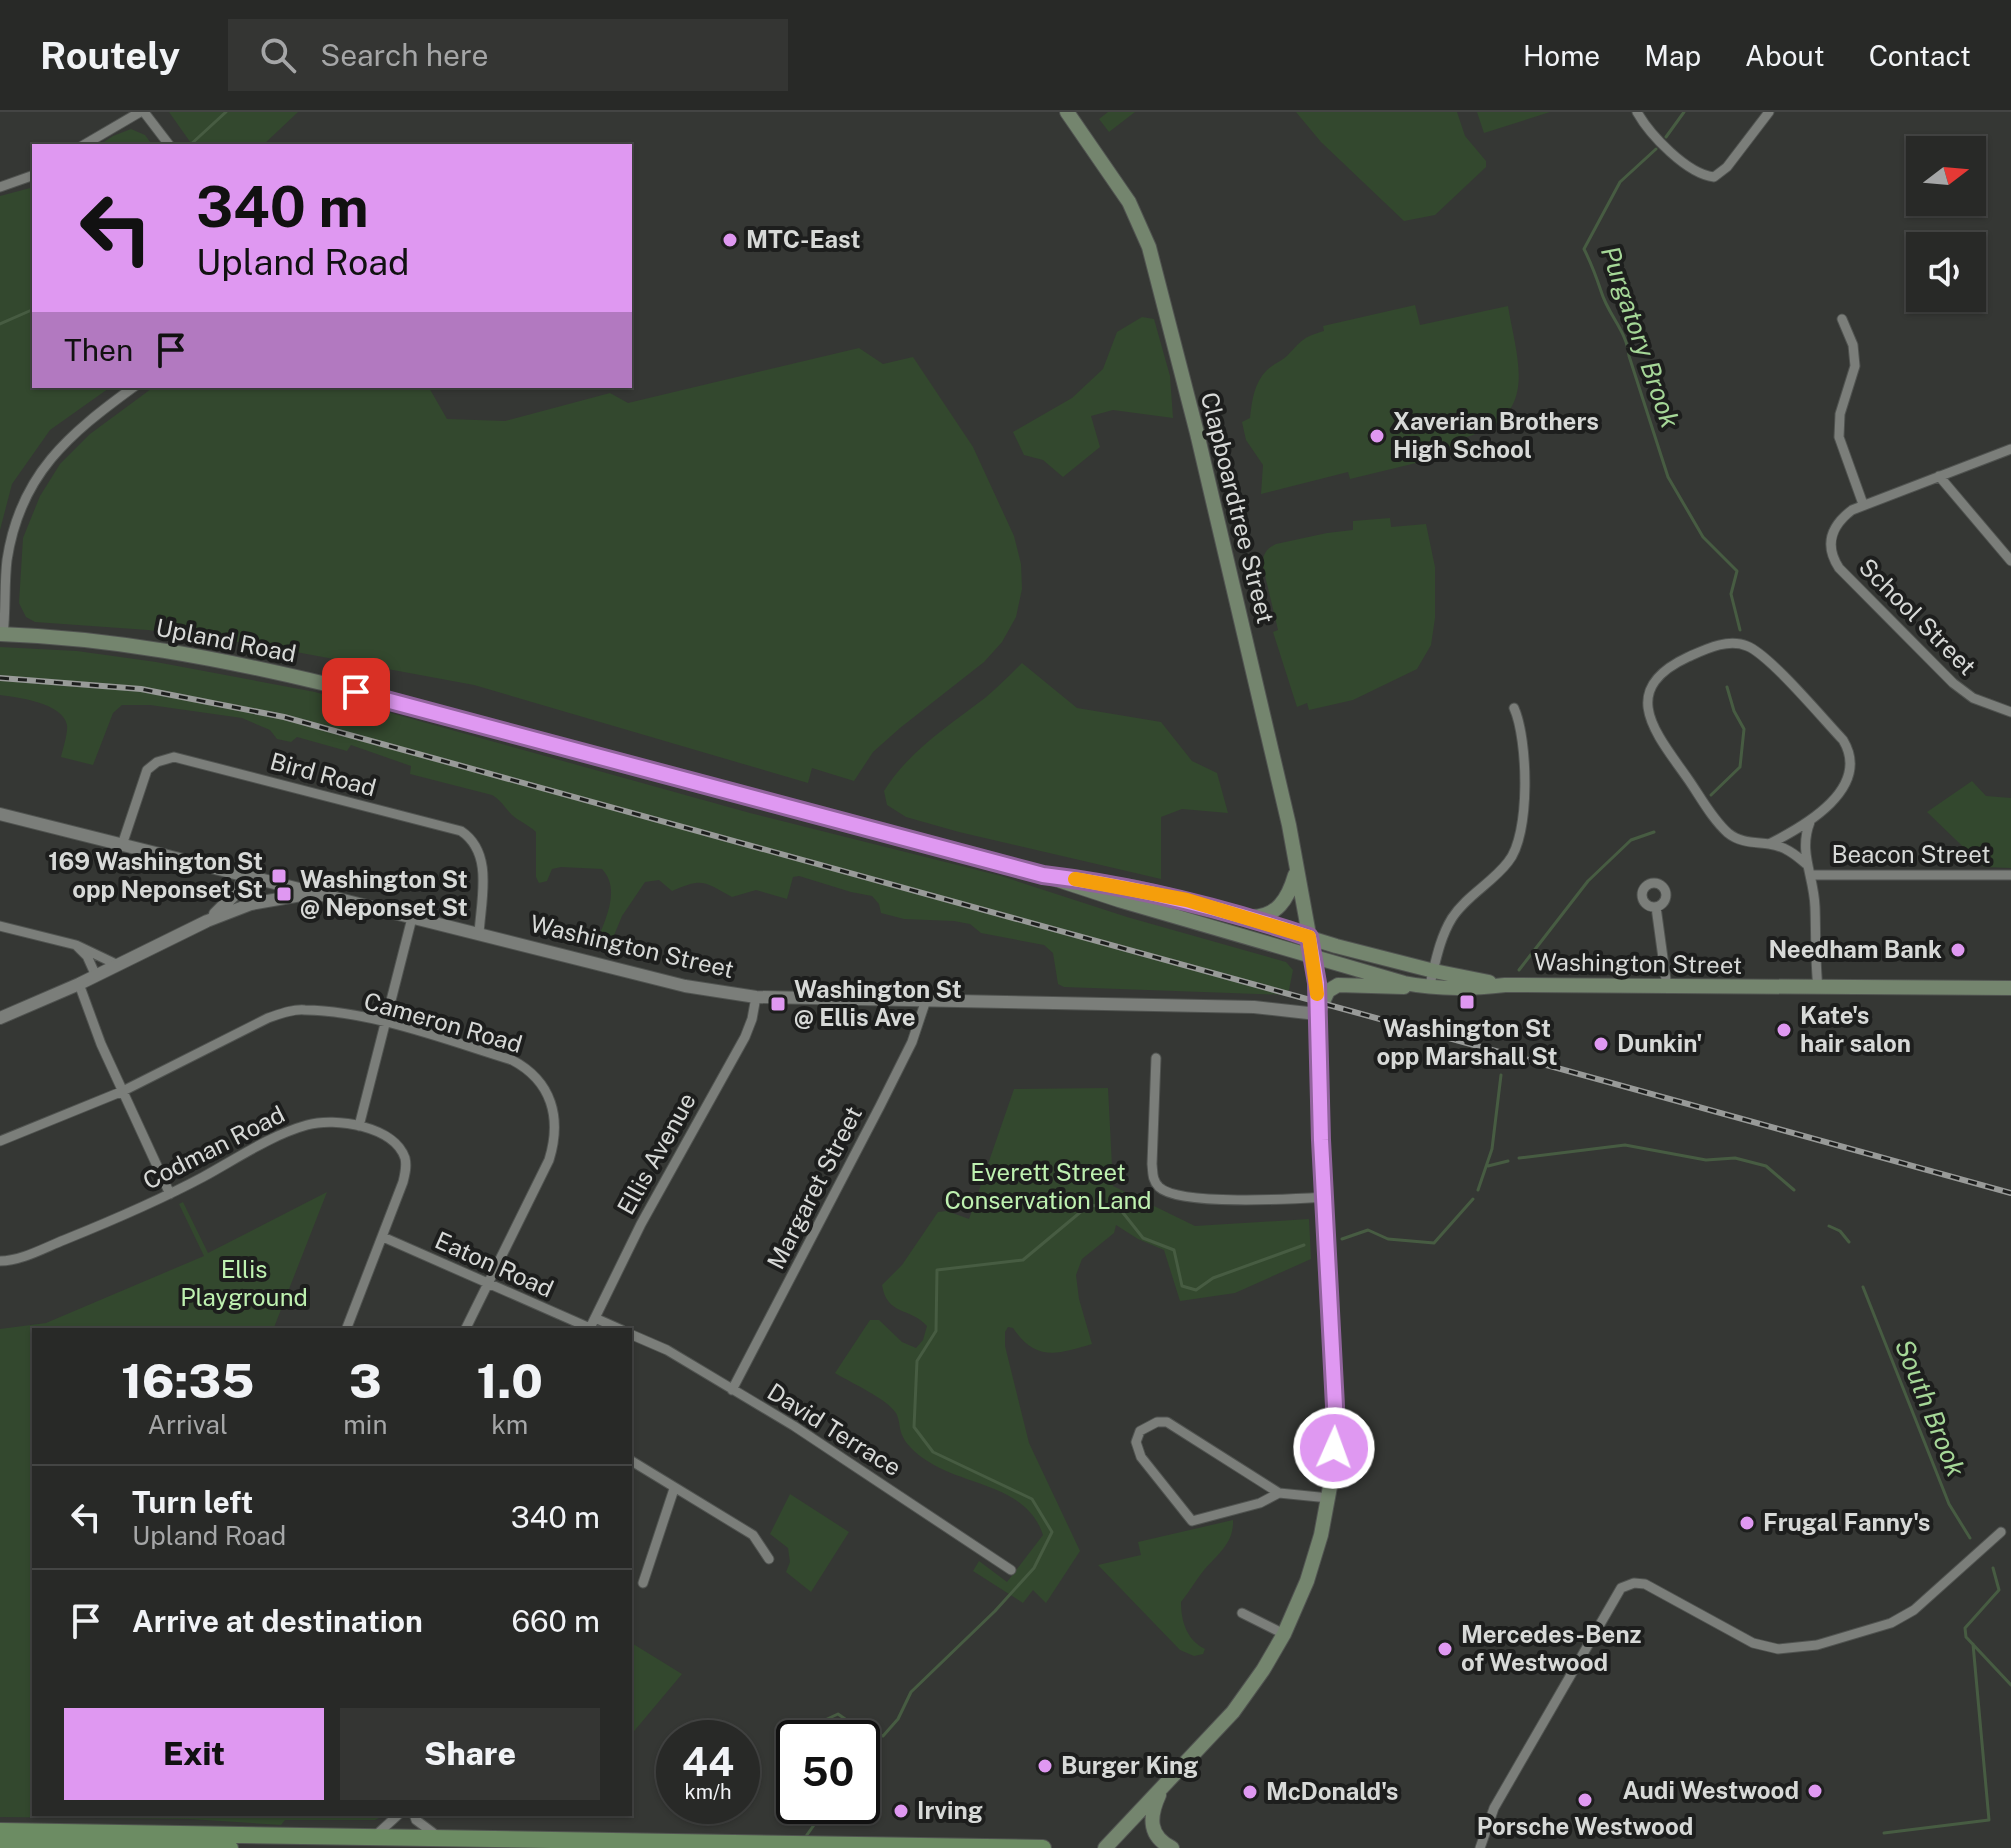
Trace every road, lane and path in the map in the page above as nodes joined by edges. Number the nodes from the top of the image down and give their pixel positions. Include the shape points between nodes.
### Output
1 (142, 112) edge
2 (1067, 112) edge
3 (1637, 112) edge
4 (1769, 112) edge
5 (86, 144) edge
6 (168, 144) edge
7 (32, 176) edge
8 (0, 187) edge
9 (1842, 319) dead end
10 (132, 388) edge
11 (2011, 449) edge
12 (1939, 476) junction
13 (1863, 504) junction
14 (2011, 561) edge
15 (2, 634) edge
16 (1514, 708) dead end
17 (2011, 709) edge
18 (0, 814) edge
19 (1811, 821) junction
20 (1769, 844) junction
21 (122, 845) junction
22 (1806, 864) junction
23 (1296, 871) junction
24 (1043, 875) junction
25 (1810, 875) junction
26 (2011, 875) edge
27 (250, 876) junction
28 (315, 892) junction
29 (251, 904) junction
30 (1656, 907) dead end
31 (1247, 917) junction
32 (412, 918) junction
33 (207, 921) junction
34 (0, 926) edge
35 (479, 934) junction
36 (1309, 937) junction
37 (76, 945) junction
38 (1313, 955) junction
39 (118, 965) junction
40 (1434, 971) junction
41 (96, 976) junction
42 (79, 984) junction
43 (1505, 985) junction
44 (1667, 987) junction
45 (1429, 988) junction
46 (1818, 988) junction
47 (2011, 988) edge
48 (756, 997) junction
49 (926, 1000) junction
50 (1317, 1014) junction
51 (0, 1018) edge
52 (387, 1024) junction
53 (1156, 1058) dead end
54 (123, 1091) junction
55 (359, 1126) junction
56 (0, 1141) edge
57 (170, 1194) junction
58 (1324, 1197) junction
59 (383, 1237) junction
60 (0, 1261) edge
61 (486, 1284) junction
62 (595, 1318) junction
63 (347, 1328) edge
64 (466, 1328) edge
65 (588, 1328) edge
66 (590, 1328) edge
67 (618, 1328) edge
68 (632, 1335) edge
69 (732, 1390) junction
70 (632, 1461) edge
71 (674, 1489) junction
72 (1279, 1493) junction
73 (1329, 1498) junction
74 (2001, 1532) dead end
75 (769, 1559) dead end
76 (1011, 1570) dead end
77 (643, 1583) dead end
78 (1242, 1613) dead end
79 (1284, 1634) junction
80 (1164, 1787) junction
81 (397, 1816) edge
82 (415, 1816) edge
83 (0, 1831) edge
84 (375, 1836) junction
85 (439, 1837) junction
86 (21, 1839) edge
87 (0, 1846) edge
88 (230, 1848) edge
89 (1043, 1848) edge
90 (1105, 1848) edge
91 (1172, 1848) edge
92 (1480, 1848) edge

1 - 5 street
1 - 6 street
2 - 23 main road, Clapboardtree Street via 1129,202 1149,247 1248,645
3 - 4 street via 1662,145 1697,172 1714,177
7 - 8 street
9 - 13 street via 1855,366 1840,414 1839,437
10 - 15 street via 61,445 29,490 10,542
11 - 12 street, School Street
12 - 13 street, School Street
12 - 14 street
13 - 17 street, School Street via 1843,517 1833,532 1831,551 1839,568 1953,683 1973,698
15 - 24 main road, Upland Road via 143,646 298,677
16 - 40 street via 1524,746 1519,846 1450,920
18 - 21 street, Washington Street
19 - 20 street
19 - 20 street via 1849,778 1851,758 1843,740 1764,657 1743,644 1714,647 1668,667 1647,699 1655,731 1728,833 1746,842
19 - 22 street via 1804,841
20 - 22 street
21 - 27 street, Washington Street
21 - 35 street, Bird Road via 147,770 174,757 461,831 472,838 481,856
22 - 25 street
23 - 31 main road via 1279,907 1268,915
23 - 36 main road, Clapboardtree Street
24 - 31 main road, Upland Road via 1137,888
24 - 38 main road, Upland Road
25 - 26 street, Beacon Street
25 - 46 street
27 - 28 street, Washington Street
27 - 29 street
27 - 33 street
28 - 29 street
28 - 32 street, Washington Street
29 - 33 street
30 - 44 street
31 - 36 main road, Upland Road
32 - 35 street, Washington Street
32 - 52 street
33 - 39 street
34 - 37 street
35 - 48 street, Washington Street via 685,986
36 - 38 main road, Clapboardtree Street
36 - 40 main road, Washington Street
37 - 39 street
37 - 41 street
38 - 45 main road, Washington Street
38 - 50 main road, Clapboardtree Street
39 - 41 street
40 - 43 main road, Washington Street
40 - 45 street
41 - 42 street
42 - 51 street
42 - 54 street
43 - 44 main road, Washington Street
43 - 45 main road, Washington Street
44 - 46 main road, Washington Street
45 - 50 main road via 1338,985 1328,991
46 - 47 main road, Washington Street
48 - 49 street, Washington Street
48 - 62 street, Ellis Avenue via 745,1037
49 - 50 street, Washington Street via 1254,1007
49 - 69 street, Margaret Street via 912,1042
50 - 58 main road, Clapboardtree Street
52 - 54 street, Cameron Road via 304,1009 287,1012
52 - 55 street
52 - 61 street, Cameron Road via 526,1068 554,1113 549,1160
53 - 58 street via 1152,1164 1153,1179 1161,1189 1192,1198
54 - 56 street
54 - 57 street
55 - 57 street, Codman Road via 310,1124 287,1132
55 - 59 street, Codman Road via 383,1134 405,1160 403,1182
57 - 60 street, Codman Road via 103,1225
58 - 73 main road, Clapboardtree Street via 1335,1406
59 - 61 street, Eaton Road
59 - 63 street, Codman Road
61 - 64 street, Cameron Road
61 - 65 street, Eaton Road
62 - 66 street, Ellis Avenue
62 - 67 street
68 - 69 street, David Terrace
69 - 76 street, David Terrace
70 - 71 street
71 - 75 street via 753,1535
71 - 77 street
72 - 72 street via 1167,1422 1140,1431 1136,1442 1141,1457 1192,1521
72 - 73 street
73 - 79 main road, Clapboardtree Street via 1313,1564
74 - 92 street via 1898,1620 1808,1647 1778,1649 1753,1643 1645,1584 1625,1586 1616,1593 1494,1808
78 - 79 street
79 - 80 main road, Clapboardtree Street via 1233,1712
80 - 90 main road, Clapboardtree Street
80 - 91 main road via 1151,1825 1158,1839
81 - 84 street
82 - 85 street
83 - 86 main road
84 - 85 main road
84 - 86 main road
85 - 89 main road
86 - 87 main road
86 - 88 main road

